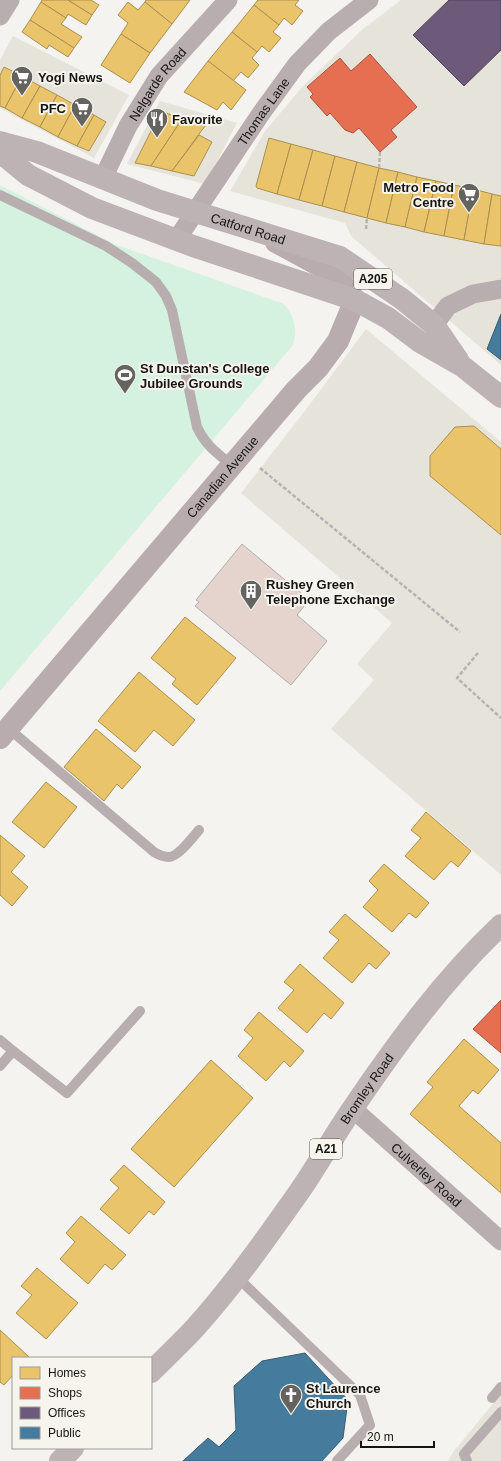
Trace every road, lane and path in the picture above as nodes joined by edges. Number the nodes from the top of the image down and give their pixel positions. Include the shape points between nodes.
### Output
1 (10, 0) edge
2 (228, 0) edge
3 (369, 0) edge
4 (0, 16) edge
5 (0, 142) edge
6 (0, 152) edge
7 (380, 152) dead end
8 (379, 168) dead end
9 (103, 178) junction
10 (0, 194) edge
11 (194, 212) junction
12 (367, 218) dead end
13 (366, 229) dead end
14 (258, 231) junction
15 (177, 239) junction
16 (501, 289) edge
17 (354, 300) junction
18 (434, 324) junction
19 (462, 366) junction
20 (501, 397) edge
21 (238, 460) junction
22 (460, 632) dead end
23 (478, 653) dead end
24 (501, 718) edge
25 (4, 733) edge
26 (200, 830) dead end
27 (501, 925) edge
28 (140, 1011) dead end
29 (0, 1040) edge
30 (13, 1051) junction
31 (0, 1066) edge
32 (352, 1108) junction
33 (501, 1241) edge
34 (237, 1277) junction
35 (152, 1371) edge
36 (501, 1387) edge
37 (492, 1398) dead end
38 (501, 1412) edge
39 (72, 1449) edge
40 (60, 1461) edge
41 (337, 1461) edge
42 (467, 1461) edge

1 - 4 street
2 - 9 street, Nelgarde Road via 159,76 128,126
3 - 11 street, Thomas Lane via 329,31 297,64
5 - 9 highway, Catford Road / A205 via 37,152
6 - 15 highway, Catford Road / A205 via 28,175 92,208
7 - 8 path
9 - 11 highway, Catford Road / A205
10 - 21 lane via 106,246 156,282 172,310 197,427 202,439 208,446
11 - 14 highway, Catford Road / A205
11 - 15 street, Thomas Lane
12 - 13 path
14 - 17 street via 335,274
14 - 18 highway, Catford Road / A205 via 340,257
15 - 17 highway, Catford Road / A205
16 - 18 street via 473,294 448,306
17 - 19 highway, Catford Road / A205 via 388,318 420,342
17 - 21 street, Canadian Avenue via 338,341 318,368 296,390
18 - 19 highway, Catford Road / A205
19 - 20 highway, Catford Road / A205
21 - 22 path
21 - 25 street, Canadian Avenue
23 - 24 path via 457,678
25 - 26 lane via 154,852 169,857 175,856
27 - 32 highway, Bromley Road / A21 via 439,991
28 - 30 lane via 67,1093
29 - 30 lane
30 - 31 lane
32 - 33 street, Culverley Road
32 - 34 highway, Bromley Road / A21 via 299,1191
34 - 35 highway, Bromley Road / A21 via 194,1329
34 - 41 lane via 360,1395 370,1425
36 - 37 lane
38 - 42 lane via 464,1454
39 - 40 highway

